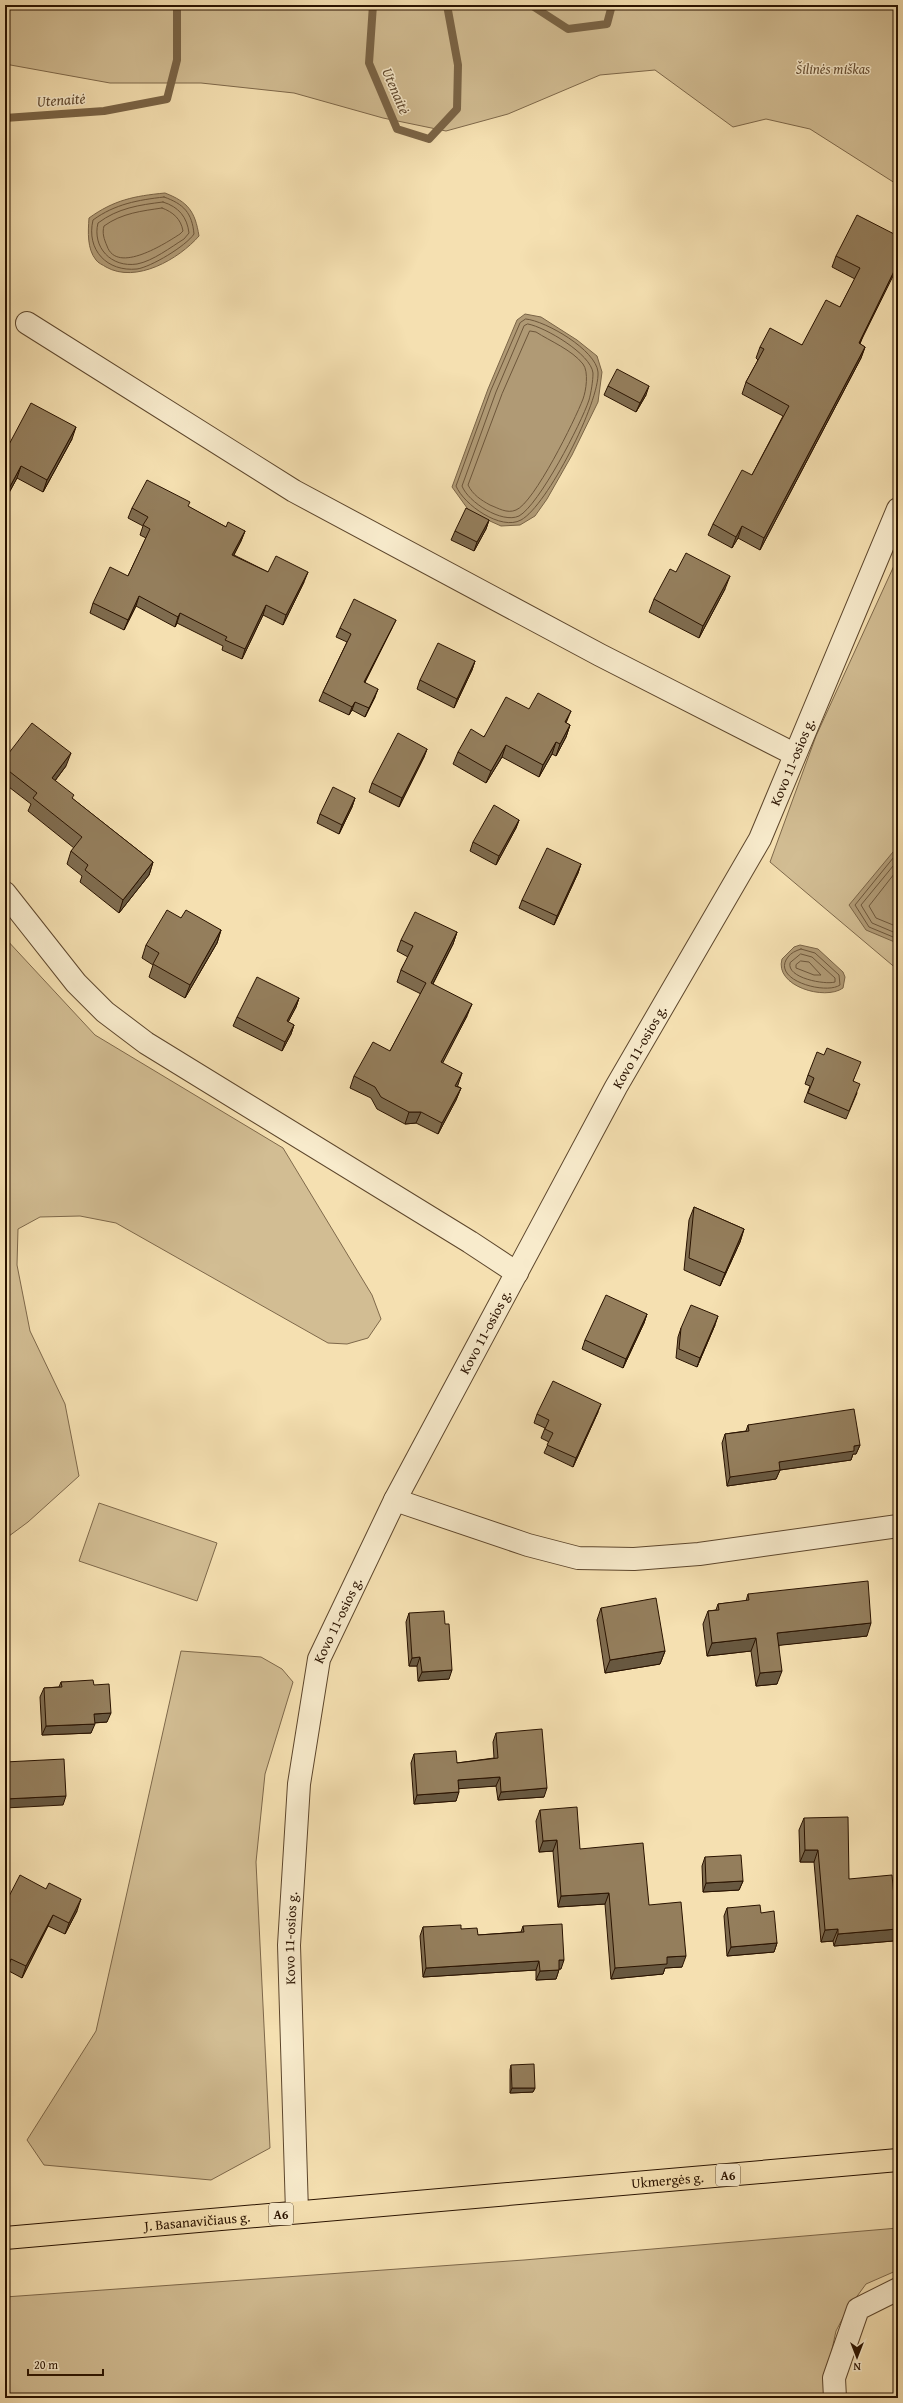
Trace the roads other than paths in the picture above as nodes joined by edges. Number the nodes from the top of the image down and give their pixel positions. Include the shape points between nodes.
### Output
1 (27, 323) dead end
2 (898, 509) edge
3 (794, 754) junction
4 (5, 893) edge
5 (517, 1273) junction
6 (395, 1500) junction
7 (898, 1526) edge
8 (898, 2160) edge
9 (557, 2190) joint
10 (297, 2212) junction
11 (5, 2238) edge
12 (898, 2289) edge
13 (835, 2398) edge

1 - 3 street via 294,491 600,655
2 - 3 street, Kovo 11-osios g.
3 - 5 street, Kovo 11-osios g. via 760,838 616,1087
4 - 5 street via 76,983 105,1012 146,1043 463,1237
5 - 6 street, Kovo 11-osios g.
6 - 7 street via 528,1545 578,1558 634,1559 699,1554
6 - 10 street, Kovo 11-osios g. via 319,1659 299,1784 289,1945
8 - 9 highway, Ukmergės g. / A6
9 - 10 highway, J. Basanavičiaus g. / A6
10 - 11 highway, J. Basanavičiaus g. / A6
12 - 13 street via 858,2309 834,2378

